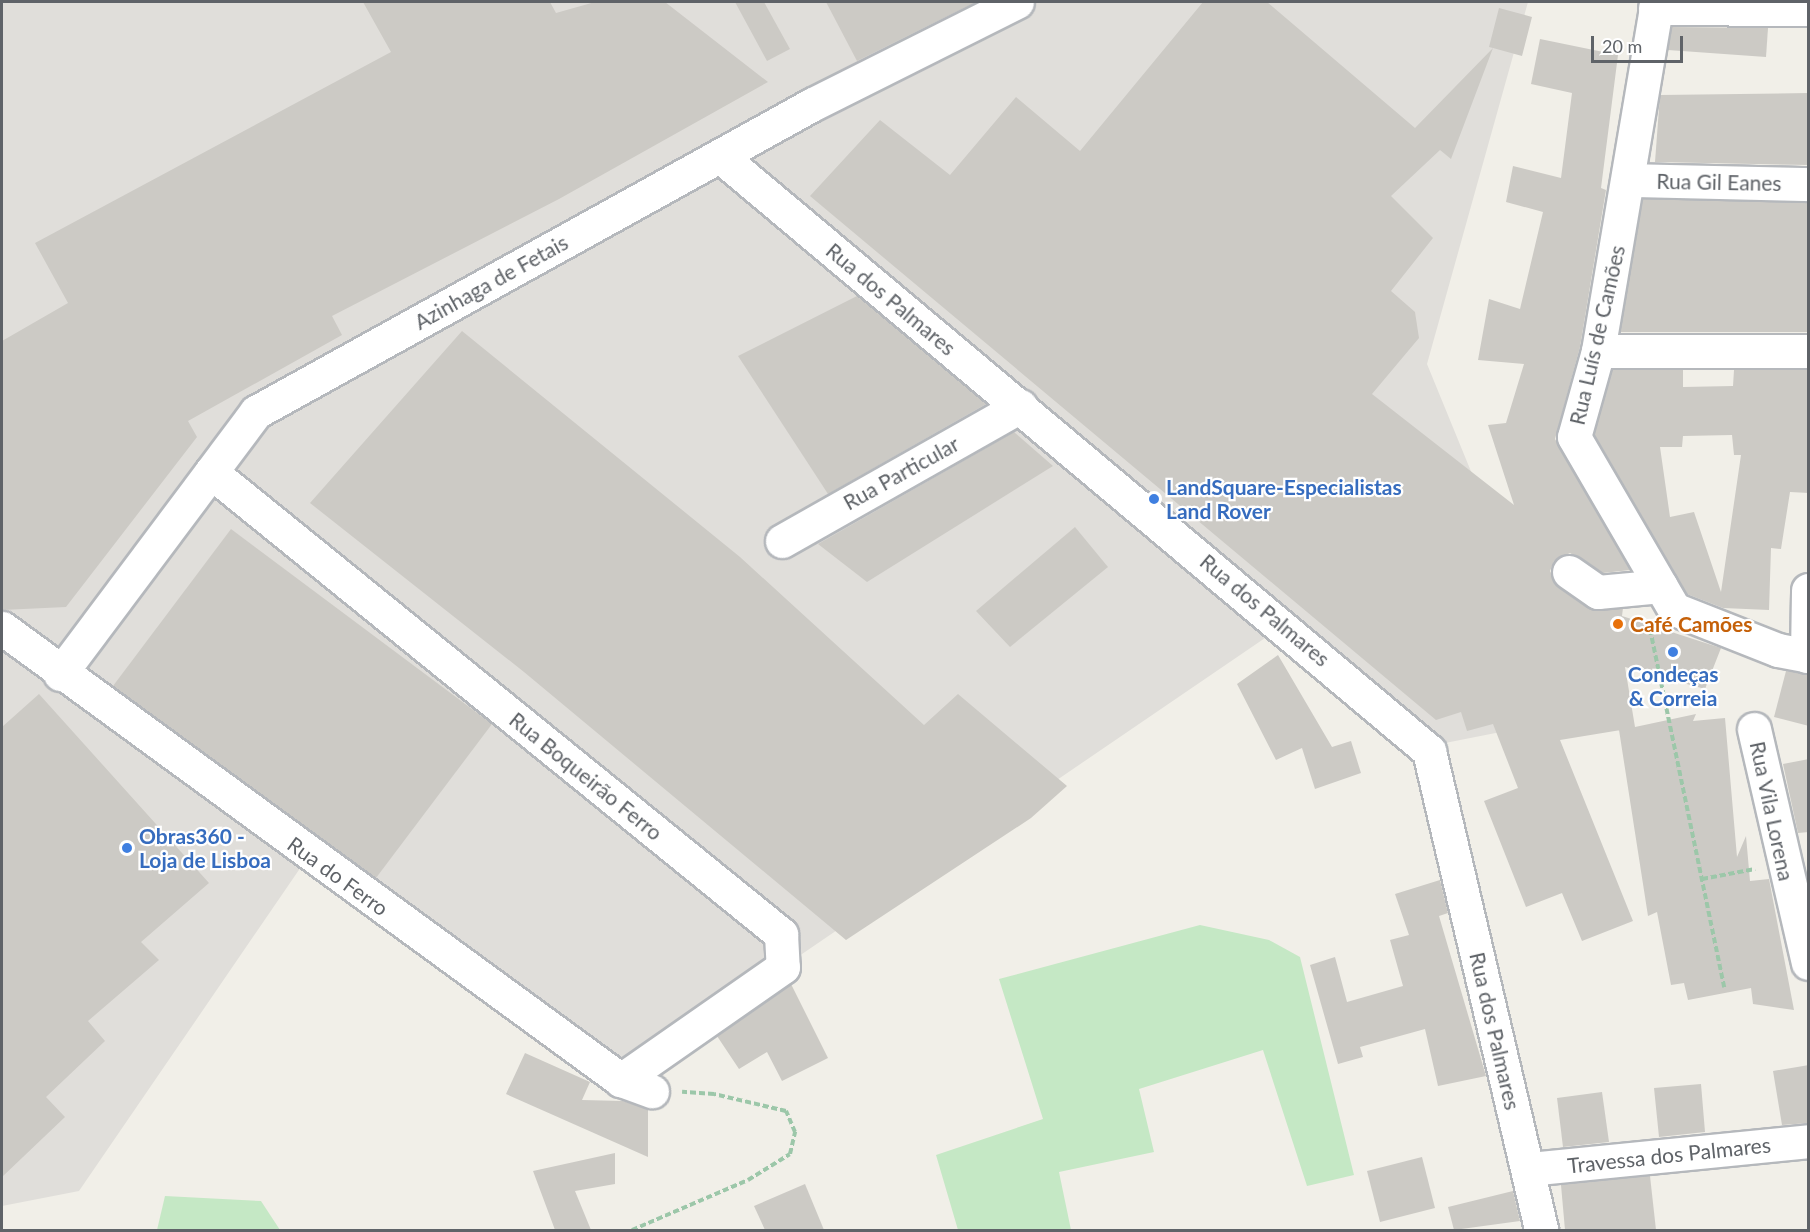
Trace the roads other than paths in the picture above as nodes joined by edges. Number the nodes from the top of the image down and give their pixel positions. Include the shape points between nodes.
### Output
1 (1017, 2) edge
2 (1656, 5) edge
3 (1809, 9) edge
4 (720, 156) junction
5 (1630, 180) junction
6 (1809, 184) edge
7 (1598, 351) junction
8 (1809, 351) edge
9 (1021, 406) junction
10 (211, 472) junction
11 (782, 541) dead end
12 (1569, 572) dead end
13 (1809, 590) edge
14 (1664, 593) junction
15 (2, 628) edge
16 (1808, 656) edge
17 (60, 674) junction
18 (1754, 729) dead end
19 (1809, 963) edge
20 (621, 1080) junction
21 (652, 1091) road end
22 (1809, 1142) edge
23 (1528, 1170) junction
24 (1541, 1230) edge

1 - 4 street, Azinhaga de Fetais
2 - 3 street
2 - 5 street, Rua Luís de Camões
4 - 9 street, Rua dos Palmares
4 - 10 street, Azinhaga de Fetais via 256,412
5 - 6 street, Rua Gil Eanes
5 - 7 street, Rua Luís de Camões
7 - 8 street
7 - 14 street, Rua Luís de Camões via 1574,437
9 - 11 street, Rua Particular
9 - 23 street, Rua dos Palmares via 1429,751
10 - 17 street, Azinhaga de Fetais
10 - 20 street, Rua Boqueirão Ferro via 781,934 783,967
12 - 14 street via 1598,592
13 - 16 street
14 - 16 street, Rua Luís de Camões via 1674,609
15 - 17 street, Rua do Ferro
17 - 20 street, Rua do Ferro
18 - 19 street, Rua Vila Lorena
20 - 21 street, Rua do Ferro
22 - 23 street, Travessa dos Palmares
23 - 24 street, Rua dos Palmares

